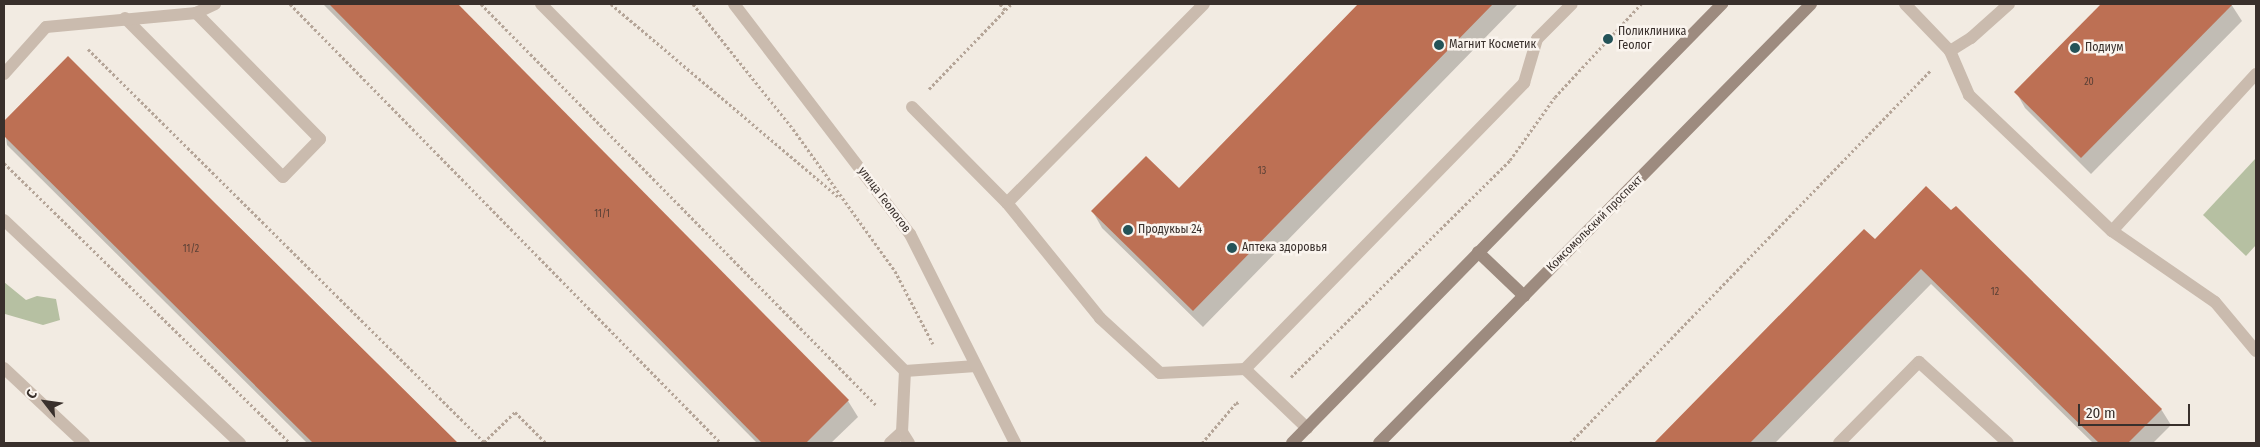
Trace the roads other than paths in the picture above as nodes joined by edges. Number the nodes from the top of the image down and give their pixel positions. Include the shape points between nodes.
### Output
1 (215, 4) edge
2 (541, 4) edge
3 (734, 4) edge
4 (1204, 4) edge
5 (1572, 4) edge
6 (1722, 4) edge
7 (1811, 4) edge
8 (1905, 4) edge
9 (2009, 4) edge
10 (196, 13) junction
11 (125, 18) junction
12 (1950, 51) junction
13 (4, 74) edge
14 (2256, 74) edge
15 (912, 107) road end
16 (1007, 203) junction
17 (4, 220) edge
18 (2112, 231) junction
19 (1478, 252) junction
20 (1524, 296) junction
21 (2256, 351) edge
22 (976, 366) junction
23 (4, 368) edge
24 (1245, 369) junction
25 (906, 371) junction
26 (1307, 428) junction
27 (902, 432) junction
28 (84, 443) edge
29 (240, 443) edge
30 (890, 443) edge
31 (910, 443) edge
32 (1015, 443) edge
33 (1292, 443) edge
34 (1379, 443) edge
35 (1840, 443) edge
36 (2008, 443) edge

1 - 10 street
2 - 25 street
3 - 22 street, улица Геологов via 910,234
4 - 16 street
5 - 24 street via 1537,38 1524,83
6 - 19 main road
7 - 20 main road, Комсомольский проспект
8 - 12 street
9 - 12 street via 1971,38
10 - 11 street
10 - 11 street via 320,139 283,177
11 - 13 street via 46,27
12 - 18 street via 1969,95
14 - 18 street
15 - 16 street
16 - 24 street via 1100,318 1160,373
17 - 29 street
18 - 21 street via 2215,302
19 - 20 main road
19 - 26 main road
20 - 34 main road, Комсомольский проспект
22 - 25 street via 947,371
22 - 32 street, улица Геологов
23 - 28 street
24 - 26 street
25 - 27 street
26 - 33 main road
27 - 30 street
27 - 31 street
35 - 36 street via 1919,362

